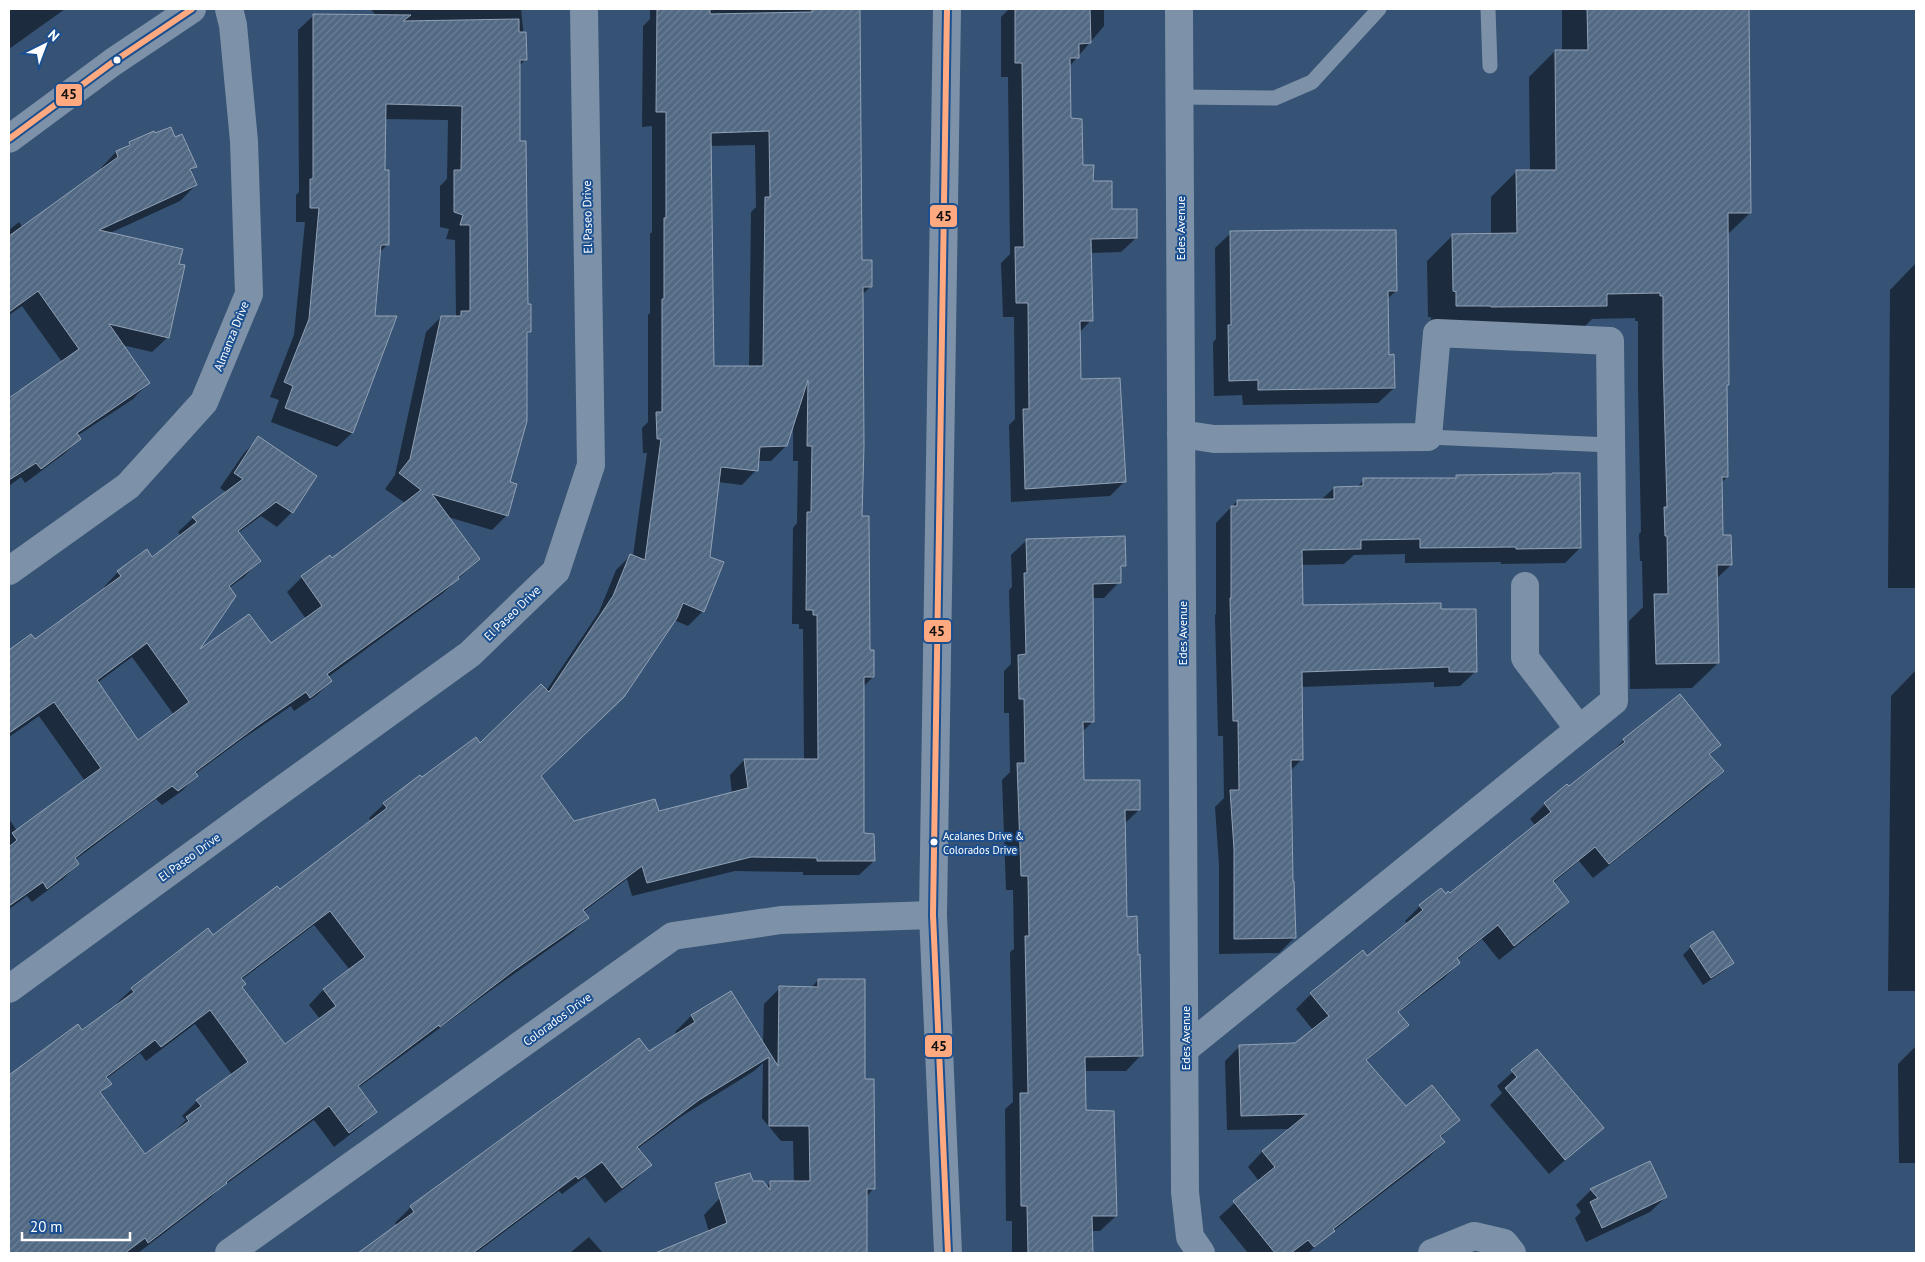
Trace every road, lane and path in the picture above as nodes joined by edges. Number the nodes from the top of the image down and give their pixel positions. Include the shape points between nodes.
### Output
1 (192, 9) edge
2 (229, 9) edge
3 (584, 9) edge
4 (947, 9) edge
5 (1179, 9) edge
6 (1379, 9) edge
7 (1488, 9) edge
8 (1490, 66) dead end
9 (1179, 97) junction
10 (9, 139) edge
11 (1181, 434) junction
12 (1428, 436) junction
13 (1611, 454) junction
14 (9, 572) edge
15 (1525, 586) dead end
16 (1579, 729) junction
17 (933, 915) junction
18 (9, 989) edge
19 (1185, 1049) junction
20 (1508, 1248) edge
21 (229, 1253) edge
22 (948, 1253) edge
23 (1200, 1253) edge
24 (1432, 1253) edge

1 - 10 street via 113,62
2 - 14 street, Almanza Drive via 244,141 249,294 204,402 128,486
3 - 18 street, El Paseo Drive via 591,465 556,571 470,654
4 - 17 street
5 - 9 street, Edes Avenue
6 - 9 lane via 1312,82 1275,98
7 - 8 lane
9 - 11 street, Edes Avenue
11 - 12 street via 1214,439
11 - 19 street, Edes Avenue
12 - 13 lane
12 - 13 street via 1437,334 1610,341
13 - 16 street via 1614,701
15 - 16 street via 1526,658
16 - 19 street
17 - 21 street, Colorados Drive via 780,920 673,936
17 - 22 street
19 - 23 street, Edes Avenue via 1185,1192 1190,1237
20 - 24 street via 1474,1236

